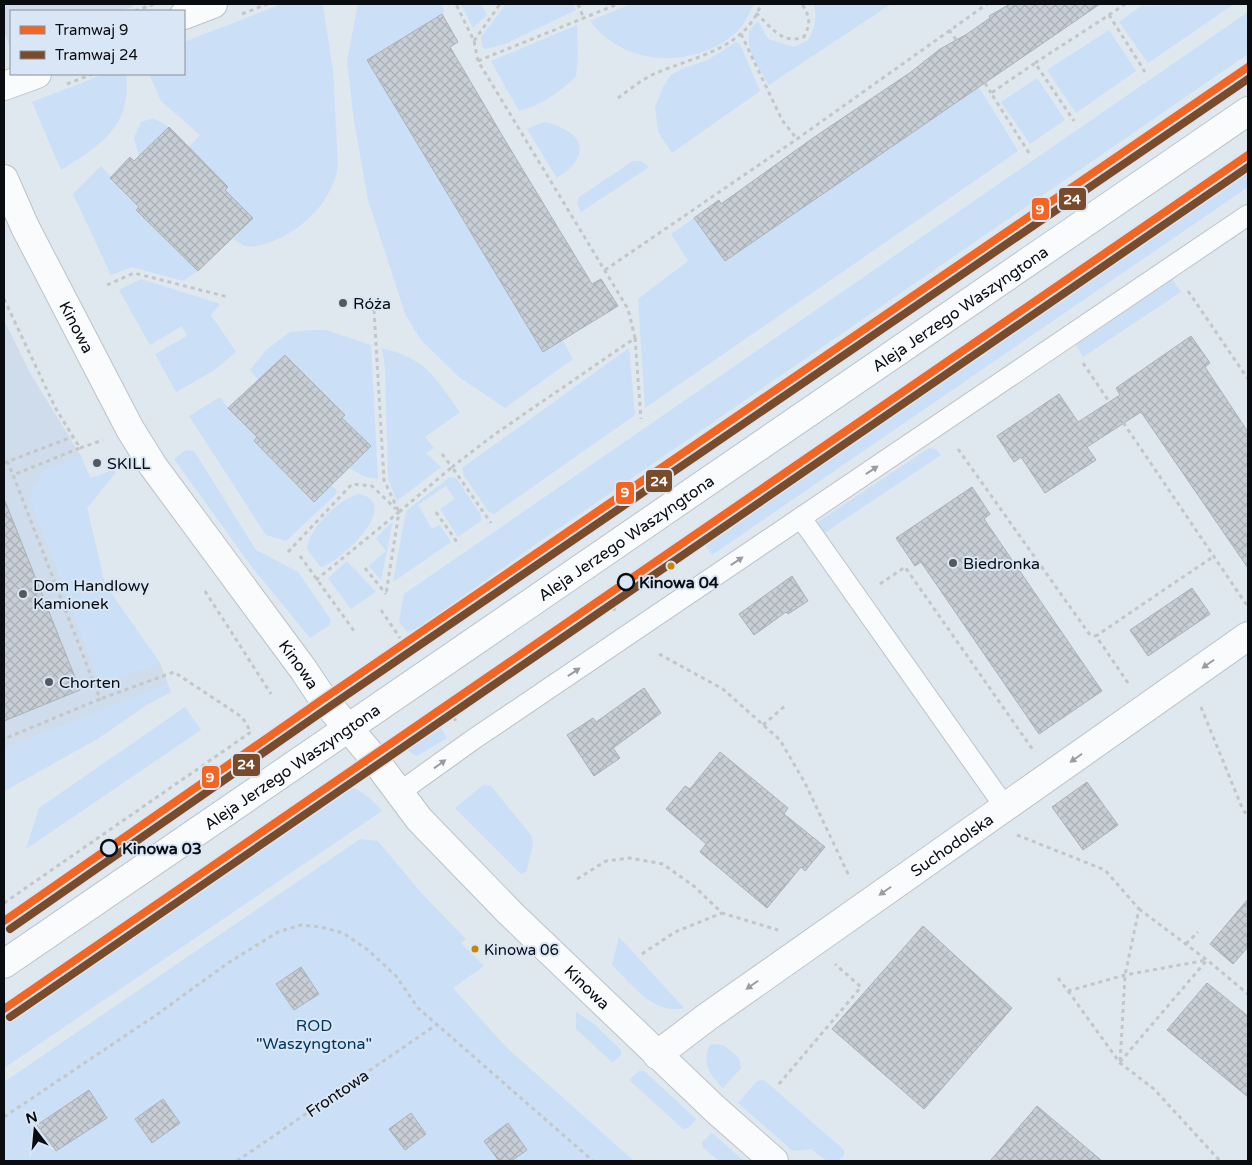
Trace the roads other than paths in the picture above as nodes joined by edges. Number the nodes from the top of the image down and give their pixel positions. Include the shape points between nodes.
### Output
1 (213, 4) edge
2 (185, 15) edge
3 (33, 75) edge
4 (4, 86) edge
5 (1248, 111) edge
6 (4, 179) edge
7 (1248, 215) edge
8 (801, 518) junction
9 (1248, 636) edge
10 (349, 729) junction
11 (400, 792) junction
12 (1007, 819) junction
13 (4, 964) edge
14 (658, 1054) junction
15 (774, 1161) edge

1 - 2 street
3 - 4 street
5 - 10 street, Aleja Jerzego Waszyngtona
6 - 10 street, Kinowa via 24,227 144,451 322,699
8 -> 7 lane
11 -> 8 lane
8 - 12 lane
9 -> 12 street, Suchodolska
10 - 11 street, Kinowa
10 - 13 street, Aleja Jerzego Waszyngtona
11 - 14 street, Kinowa via 419,819 471,873
12 -> 14 street, Suchodolska via 707,1016
14 - 15 street, Kinowa

